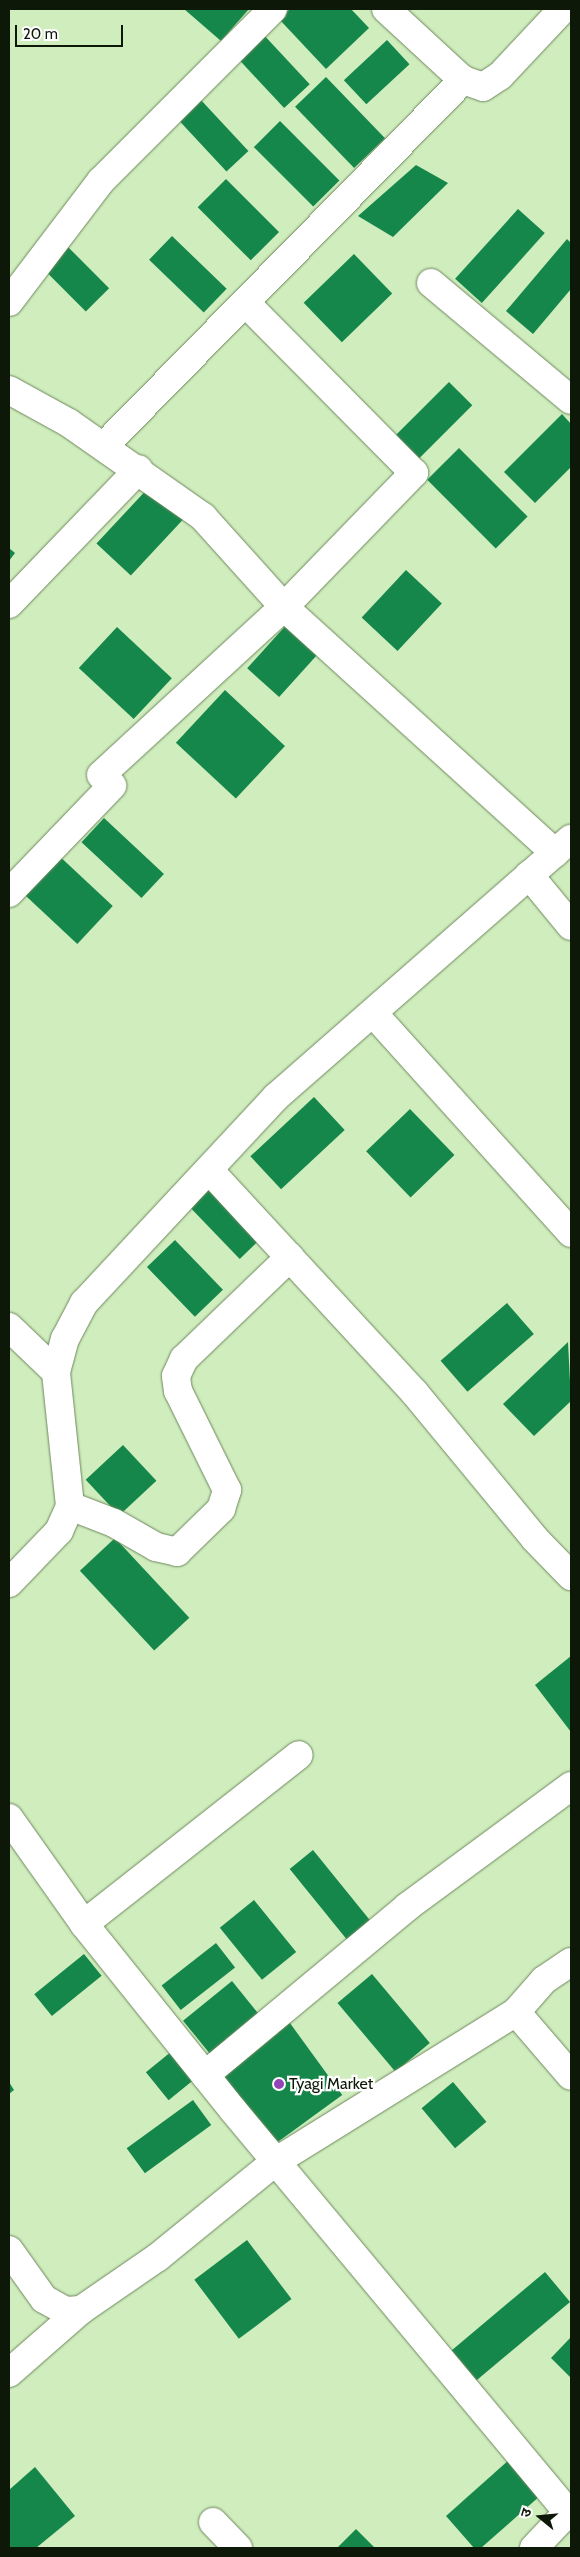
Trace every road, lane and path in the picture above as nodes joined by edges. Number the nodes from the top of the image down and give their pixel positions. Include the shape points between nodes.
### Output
1 (273, 9) edge
2 (386, 9) edge
3 (563, 9) edge
4 (463, 80) junction
5 (431, 283) dead end
6 (9, 302) edge
7 (246, 302) junction
8 (9, 390) edge
9 (571, 400) edge
10 (104, 446) junction
11 (139, 469) junction
12 (9, 604) edge
13 (284, 607) junction
14 (563, 846) edge
15 (529, 875) junction
16 (9, 893) edge
17 (571, 926) edge
18 (373, 1013) junction
19 (210, 1171) junction
20 (571, 1233) edge
21 (290, 1257) junction
22 (9, 1327) edge
23 (56, 1372) junction
24 (70, 1506) junction
25 (571, 1576) edge
26 (9, 1582) edge
27 (300, 1755) dead end
28 (571, 1786) edge
29 (9, 1818) edge
30 (84, 1924) junction
31 (571, 1962) edge
32 (516, 2012) junction
33 (205, 2075) junction
34 (571, 2076) edge
35 (275, 2162) junction
36 (9, 2250) edge
37 (81, 2310) junction
38 (9, 2373) edge
39 (570, 2514) edge
40 (213, 2522) dead end
41 (238, 2548) edge
42 (534, 2548) edge

1 - 6 street via 101,181
2 - 4 street
3 - 4 street via 500,76 483,87
4 - 7 street
5 - 9 street
7 - 10 street
7 - 13 street via 414,473
8 - 10 street
10 - 11 street
11 - 12 street
11 - 13 street via 204,518
13 - 14 street
13 - 16 street via 107,780
14 - 15 street
15 - 17 street
15 - 18 street
18 - 19 street via 276,1097
18 - 20 street
19 - 21 street
19 - 23 street via 84,1303 65,1339
21 - 24 street via 184,1359 176,1376 178,1391 227,1490 222,1509 177,1552 156,1547 114,1523
21 - 25 street via 414,1392 535,1539
22 - 23 street
23 - 24 street
24 - 26 street via 58,1531
27 - 30 street
28 - 33 street via 407,1907
29 - 30 street
30 - 33 street
31 - 32 street via 544,1980
32 - 34 street
32 - 35 street
33 - 35 street
35 - 37 street via 151,2262
35 - 39 street
36 - 37 street via 44,2299 66,2311
37 - 38 street
39 - 42 street
40 - 41 street

